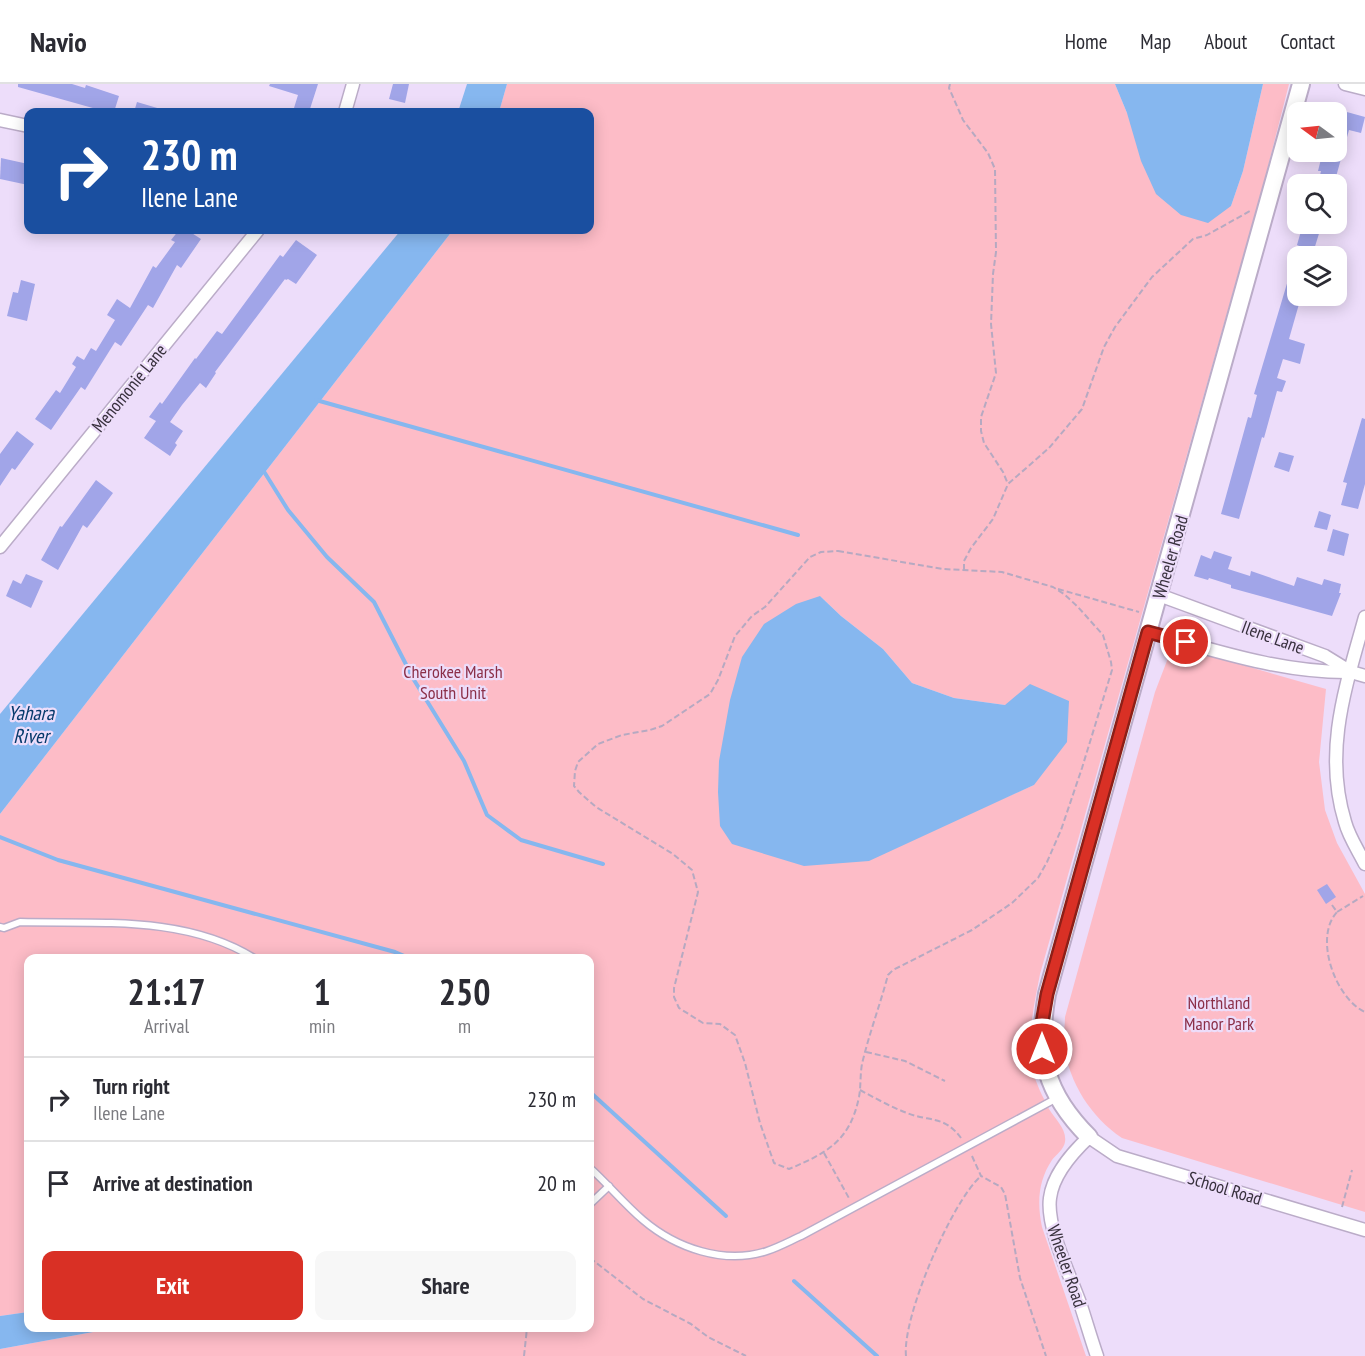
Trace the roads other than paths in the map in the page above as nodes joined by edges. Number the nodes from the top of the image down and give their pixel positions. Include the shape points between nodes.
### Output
1 (353, 84) edge
2 (1301, 84) edge
3 (1345, 84) edge
4 (1365, 89) edge
5 (346, 108) edge
6 (0, 120) edge
7 (24, 125) edge
8 (251, 234) edge
9 (0, 547) edge
10 (1159, 596) junction
11 (1365, 617) edge
12 (1148, 632) junction
13 (1351, 672) junction
14 (1365, 676) edge
15 (1365, 864) edge
16 (0, 927) edge
17 (247, 954) edge
18 (1058, 1098) junction
19 (1089, 1137) junction
20 (594, 1172) edge
21 (609, 1186) junction
22 (594, 1200) edge
23 (1365, 1230) edge
24 (1097, 1356) edge

1 - 5 street
2 - 10 street, Wheeler Road
3 - 4 street
6 - 7 street
8 - 9 street, Menomonie Lane
10 - 12 street, Wheeler Road
10 - 13 street, Ilene Lane via 1324,656
11 - 13 street
12 - 13 street, Ilene Lane via 1277,665
12 - 18 street, Wheeler Road via 1047,994 1042,1049
13 - 14 street, Ilene Lane
13 - 15 street via 1336,731 1336,776 1345,822
16 - 17 lane via 20,922 178,929
18 - 19 street, Wheeler Road
18 - 21 lane via 766,1251 716,1254 686,1247 666,1238 642,1219
19 - 23 street, School Road via 1117,1156
19 - 24 street, Wheeler Road via 1056,1178 1049,1210
20 - 21 lane
21 - 22 lane

